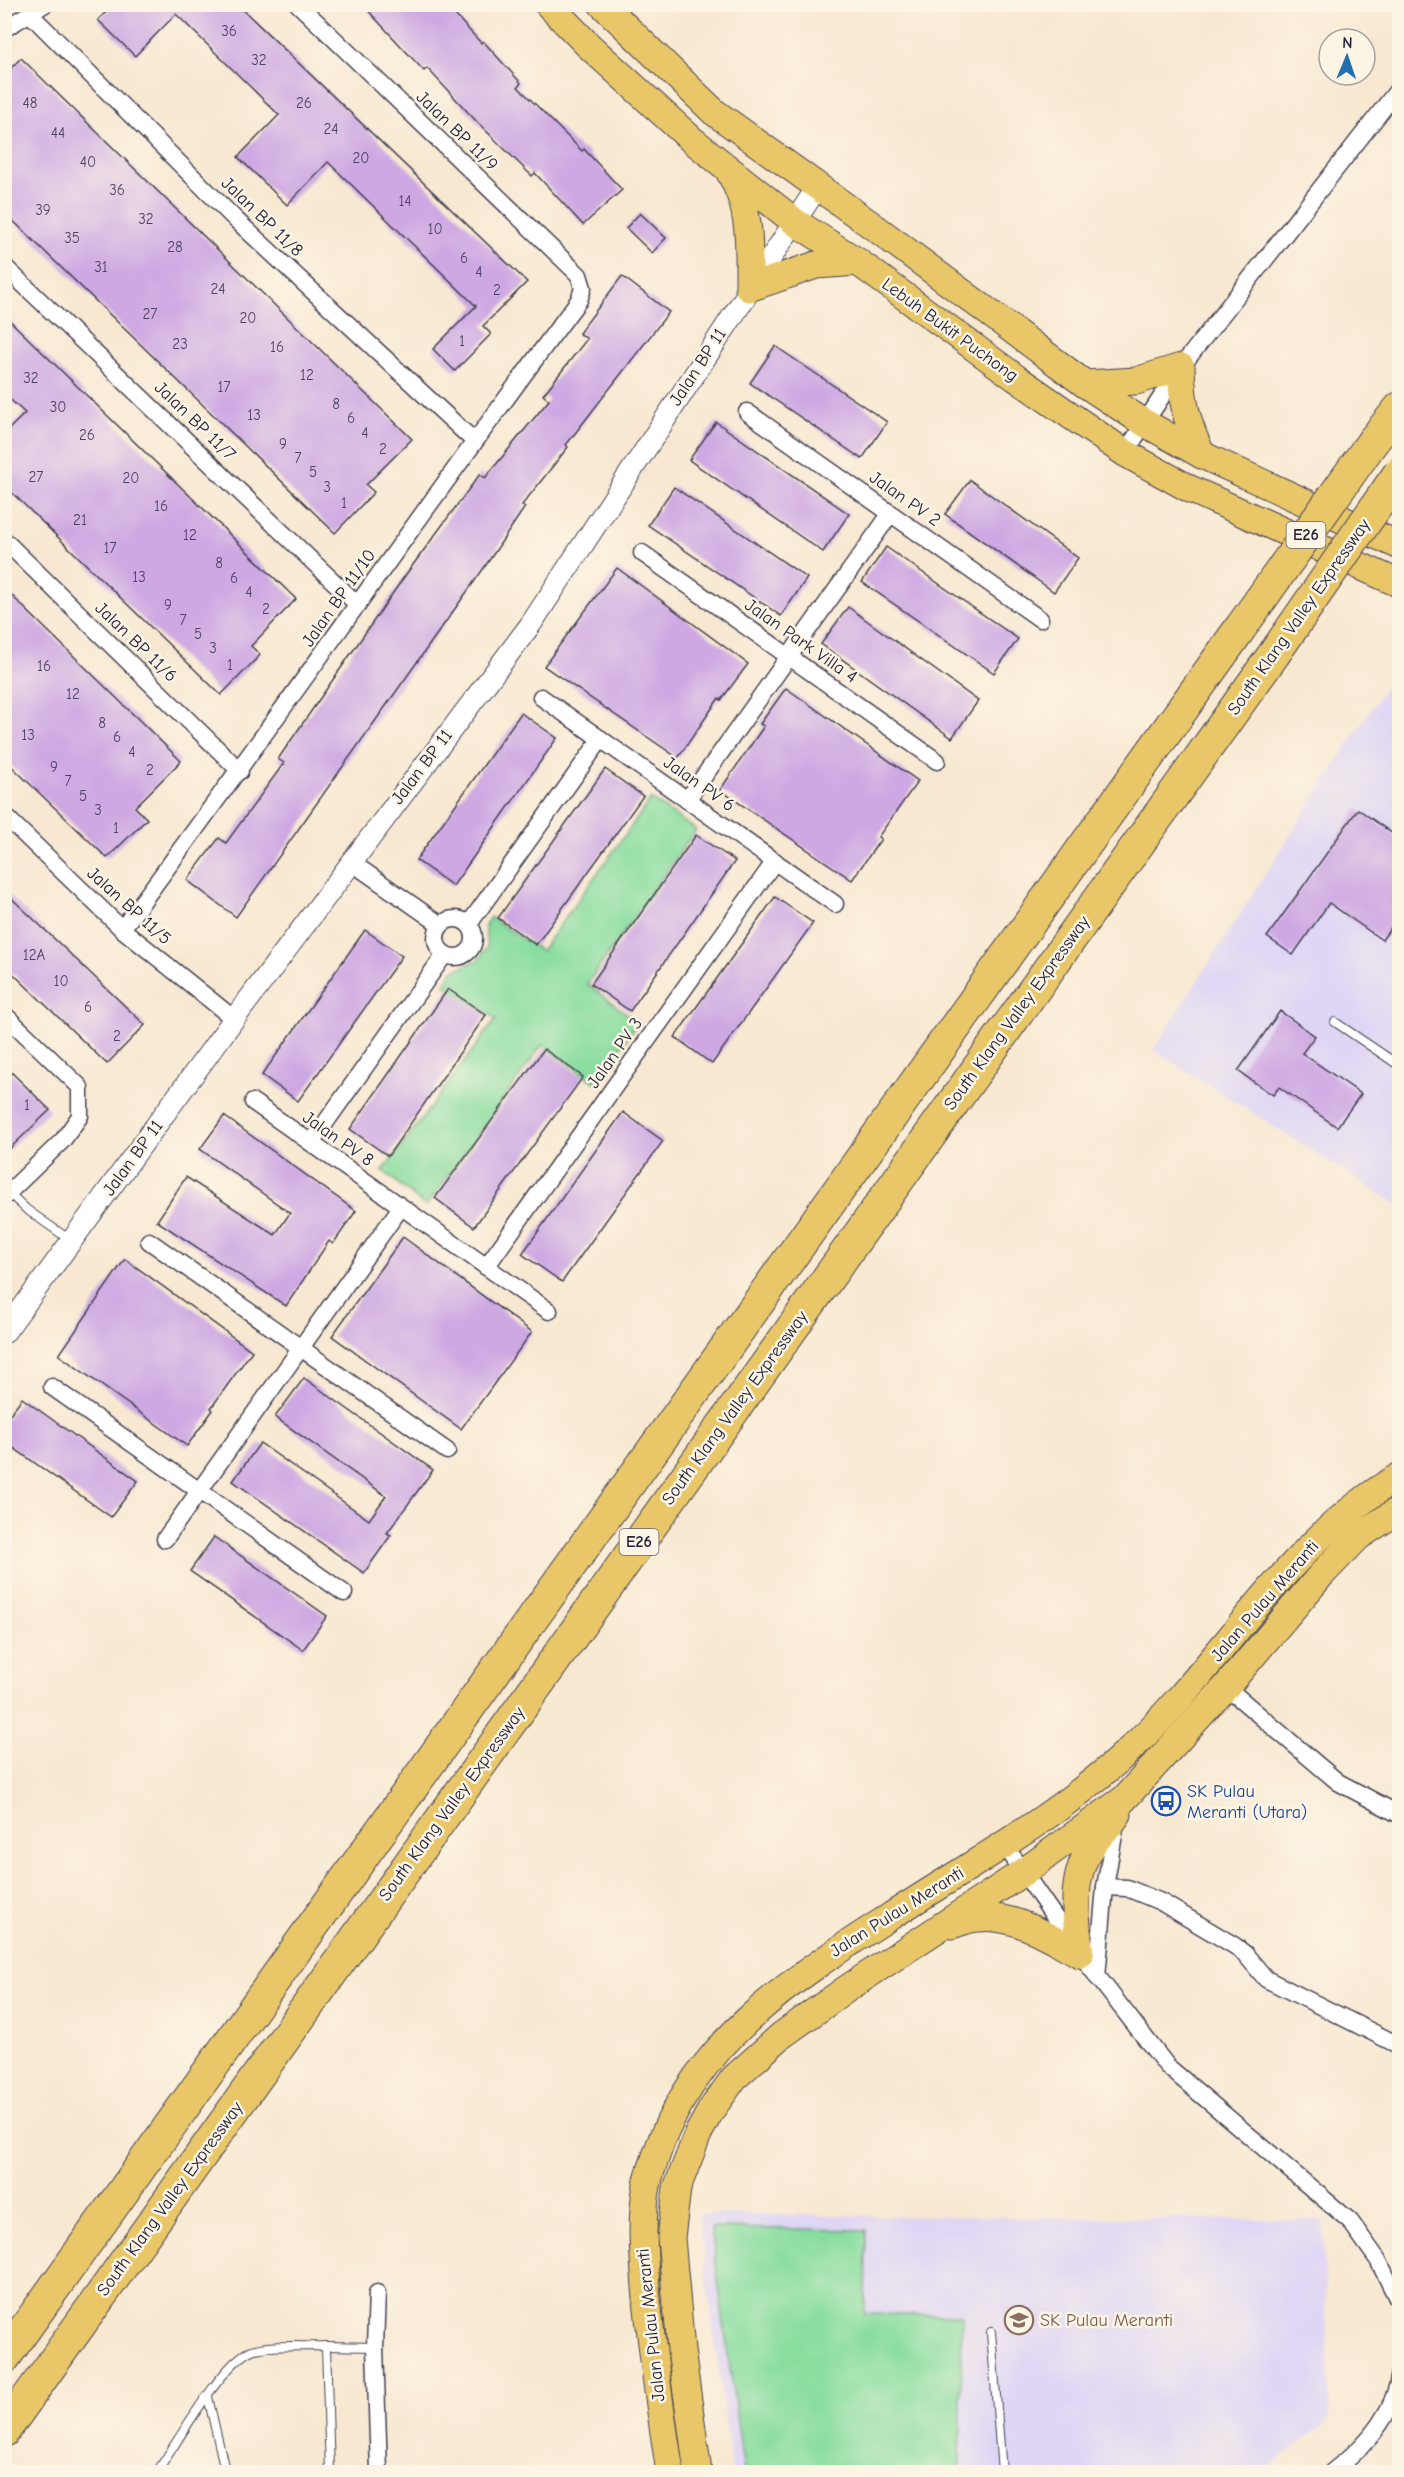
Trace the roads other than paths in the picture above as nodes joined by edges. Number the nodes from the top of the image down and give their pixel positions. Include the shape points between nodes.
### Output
1 (45, 4) edge
2 (298, 4) edge
3 (549, 4) edge
4 (602, 4) edge
5 (30, 14) junction
6 (4, 29) edge
7 (1400, 87) edge
8 (726, 166) junction
9 (818, 186) junction
10 (795, 222) junction
11 (858, 262) junction
12 (4, 266) edge
13 (583, 288) joint
14 (749, 288) junction
15 (1181, 367) junction
16 (1085, 384) junction
17 (1400, 408) edge
18 (747, 412) dead end
19 (1143, 422) junction
20 (474, 441) junction
21 (1125, 453) junction
22 (1202, 455) junction
23 (1400, 472) edge
24 (891, 513) junction
25 (4, 540) edge
26 (1400, 546) edge
27 (642, 553) dead end
28 (1400, 585) edge
29 (358, 604) junction
30 (1040, 619) dead end
31 (789, 657) junction
32 (541, 697) dead end
33 (601, 739) junction
34 (937, 761) dead end
35 (240, 771) junction
36 (687, 800) junction
37 (4, 815) edge
38 (351, 861) junction
39 (775, 861) junction
40 (835, 904) dead end
41 (469, 924) junction
42 (441, 925) junction
43 (122, 929) junction
44 (446, 954) junction
45 (4, 1014) edge
46 (234, 1019) junction
47 (1335, 1022) dead end
48 (1400, 1066) edge
49 (253, 1102) dead end
50 (311, 1143) junction
51 (7, 1195) edge
52 (401, 1207) junction
53 (149, 1241) dead end
54 (72, 1242) junction
55 (486, 1267) junction
56 (549, 1311) dead end
57 (4, 1333) edge
58 (301, 1348) junction
59 (52, 1387) dead end
60 (447, 1451) dead end
61 (1400, 1476) edge
62 (199, 1491) junction
63 (1400, 1509) edge
64 (165, 1539) dead end
65 (344, 1593) dead end
66 (1226, 1687) junction
67 (1120, 1807) junction
68 (1400, 1815) edge
69 (1004, 1844) junction
70 (1022, 1872) junction
71 (1105, 1887) junction
72 (937, 1928) junction
73 (1080, 1954) junction
74 (1097, 1977) junction
75 (1400, 2046) edge
76 (377, 2293) dead end
77 (1400, 2304) edge
78 (992, 2332) dead end
79 (326, 2346) junction
80 (375, 2347) junction
81 (4, 2358) edge
82 (1400, 2372) edge
83 (208, 2397) junction
84 (4, 2431) edge
85 (157, 2472) edge
86 (223, 2472) edge
87 (330, 2472) edge
88 (379, 2472) edge
89 (670, 2472) edge
90 (698, 2472) edge
91 (1002, 2472) edge
92 (1332, 2472) edge

1 - 5 street
2 - 13 street, Jalan BP 11/9 via 579,275
3 - 8 main road, Lebuh Bukit Puchong via 588,45
4 - 9 main road, Lebuh Bukit Puchong via 714,112
5 - 6 street
5 - 20 street, Jalan BP 11/8 via 235,219
7 - 15 street
8 - 10 main road, Lebuh Bukit Puchong
8 - 14 main road via 741,191 747,217
9 - 10 street, Jalan BP 11
9 - 16 main road, Lebuh Bukit Puchong
10 - 11 main road, Lebuh Bukit Puchong
10 - 14 street, Jalan BP 11
11 - 14 main road via 816,266
11 - 21 main road, Lebuh Bukit Puchong
12 - 29 street, Jalan BP 11/7
13 - 20 street, Jalan BP 11/10 via 579,300
14 - 38 street, Jalan BP 11 via 531,624
15 - 16 main road via 1136,381
15 - 19 street
15 - 22 main road via 1186,418
16 - 19 main road, Lebuh Bukit Puchong
17 - 81 highway, E26, bridge
18 - 24 street, Jalan PV 2
19 - 21 street
19 - 22 main road, Lebuh Bukit Puchong
20 - 29 street, Jalan BP 11/10
21 - 28 main road, Lebuh Bukit Puchong via 1190,489
22 - 26 main road, Lebuh Bukit Puchong
23 - 84 highway, South Klang Valley Expressway / E26, bridge via 1274,654
24 - 30 street, Jalan PV 2
24 - 31 street
25 - 35 street, Jalan BP 11/6
27 - 31 street, Jalan Park Villa 4
29 - 35 street, Jalan BP 11/10
31 - 34 street, Jalan Park Villa 4
31 - 36 street
32 - 33 street, Jalan PV 6
33 - 36 street, Jalan PV 6
33 - 41 street
35 - 43 street, Jalan BP 11/10
36 - 39 street, Jalan PV 6
37 - 43 street, Jalan BP 11/5
38 - 42 street
38 - 46 street, Jalan BP 11
39 - 40 street, Jalan PV 6
39 - 55 street, Jalan PV 3
41 - 42 street via 452,919
41 - 44 street via 475,935 473,947 458,957
42 - 44 street via 436,941
43 - 46 street, Jalan BP 11/5
44 - 50 street
45 - 51 street via 80,1087 81,1116 63,1140
46 - 54 street, Jalan BP 11
47 - 48 lane
49 - 50 street, Jalan PV 8
50 - 52 street, Jalan PV 8
51 - 54 lane
52 - 55 street, Jalan PV 8
52 - 58 street
53 - 58 street
54 - 57 street, Jalan BP 11
55 - 56 street, Jalan PV 8
58 - 60 street
58 - 62 street
59 - 62 street
61 - 69 main road, Jalan Pulau Meranti via 1331,1526 1299,1558 1202,1674 1128,1752 1083,1790
62 - 64 street
62 - 65 street
63 - 66 main road, Jalan Pulau Meranti via 1358,1537
66 - 67 main road, Jalan Pulau Meranti
66 - 68 street via 1338,1782
67 - 70 main road, Jalan Pulau Meranti
67 - 71 street
67 - 73 main road via 1089,1851 1079,1873 1075,1910
69 - 70 street
69 - 89 main road, Jalan Pulau Meranti via 825,1958 757,2010 713,2054 686,2089 667,2123 647,2183 642,2235 652,2354
70 - 72 main road, Jalan Pulau Meranti
70 - 73 street
71 - 74 street
71 - 75 street via 1127,1888 1161,1902 1235,1946 1266,1978
72 - 73 main road via 980,1917 1006,1920 1033,1929
72 - 90 main road, Jalan Pulau Meranti via 782,2035 734,2078 698,2134 677,2188 671,2238
73 - 74 street
74 - 77 street via 1167,2066 1350,2221 1378,2260
76 - 80 street
78 - 91 lane
79 - 80 lane
79 - 83 lane via 255,2349 238,2358
79 - 87 lane
80 - 88 street
82 - 92 street via 1382,2421 1355,2455
83 - 85 lane
83 - 86 lane

